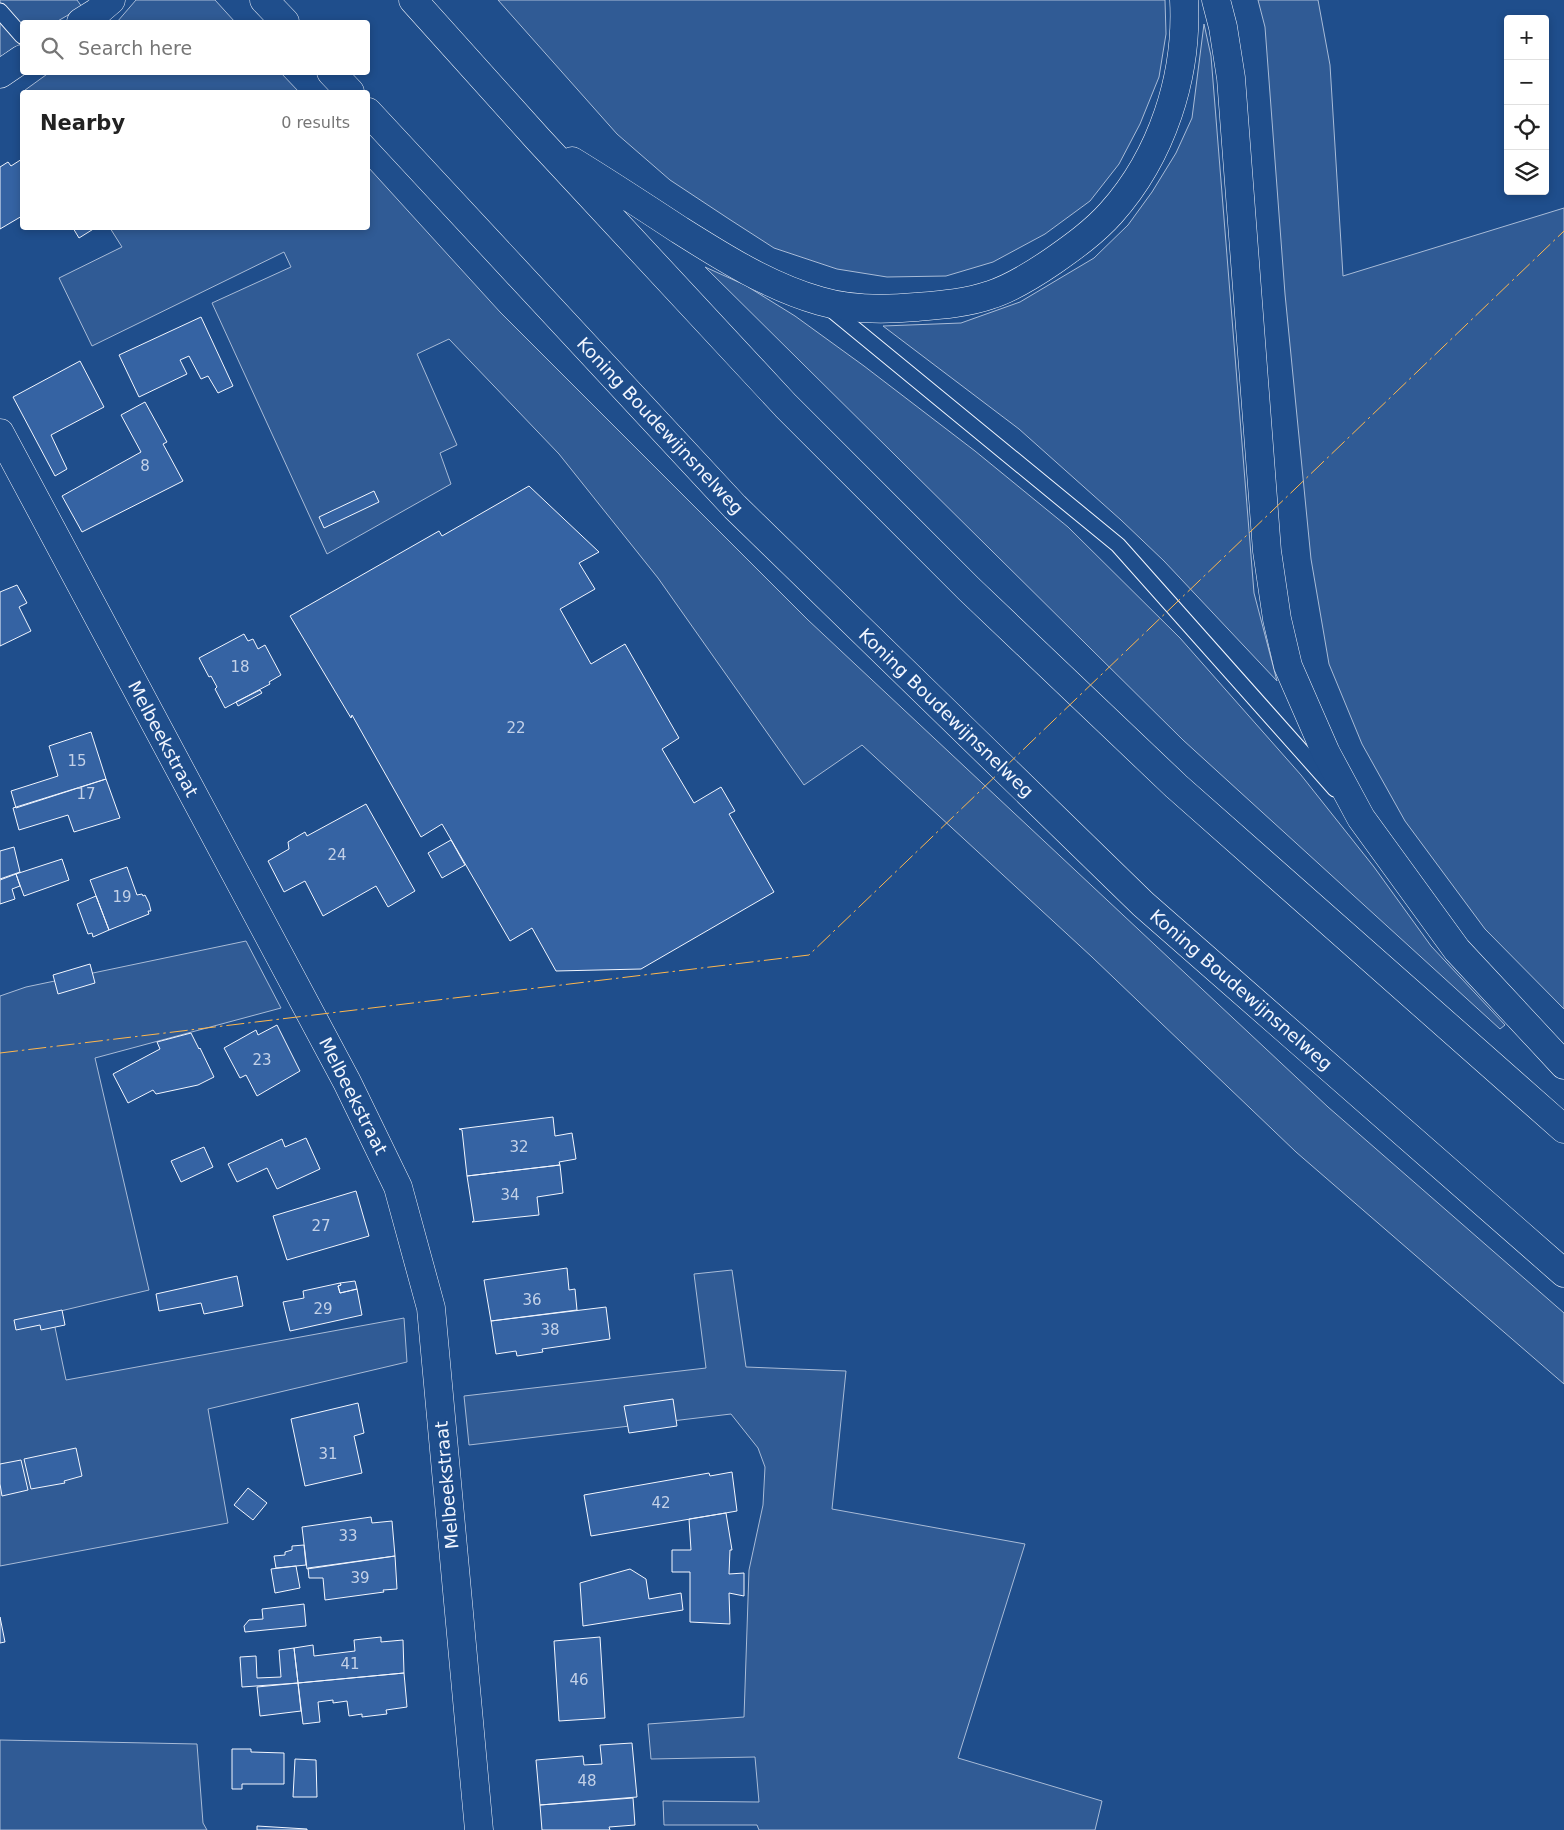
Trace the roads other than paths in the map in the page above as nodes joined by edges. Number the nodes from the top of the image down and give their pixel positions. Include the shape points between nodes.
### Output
1 (111, 0) edge
2 (264, 0) edge
3 (413, 0) edge
4 (1184, 0) edge
5 (1216, 0) edge
6 (0, 11) edge
7 (84, 20) edge
8 (283, 20) edge
9 (20, 34) edge
10 (20, 61) edge
11 (0, 74) edge
12 (334, 75) edge
13 (348, 90) edge
14 (370, 114) edge
15 (538, 139) junction
16 (821, 301) junction
17 (0, 433) edge
18 (1361, 818) junction
19 (1564, 1065) edge
20 (1564, 1129) edge
21 (1564, 1273) edge
22 (479, 1830) edge

1 - 7 main road
2 - 8 main road
3 - 15 main road
4 - 16 main road via 1184,40 1176,89 1166,121 1133,185 1111,214 1089,235 1033,274 990,295 946,305 894,309 858,308
5 - 18 main road via 1231,78 1267,551 1277,619 1288,666 1326,753
6 - 9 lane
10 - 11 main road
12 - 13 main road
14 - 21 main road, Koning Boudewijnsnelweg via 735,507 1135,897
15 - 16 main road via 734,264 777,286
15 - 20 main road via 786,406 969,589 1176,786
16 - 18 lane via 1118,545
17 - 22 main road, Melbeekstraat via 347,1082 398,1187 431,1308
18 - 19 main road via 1457,950

